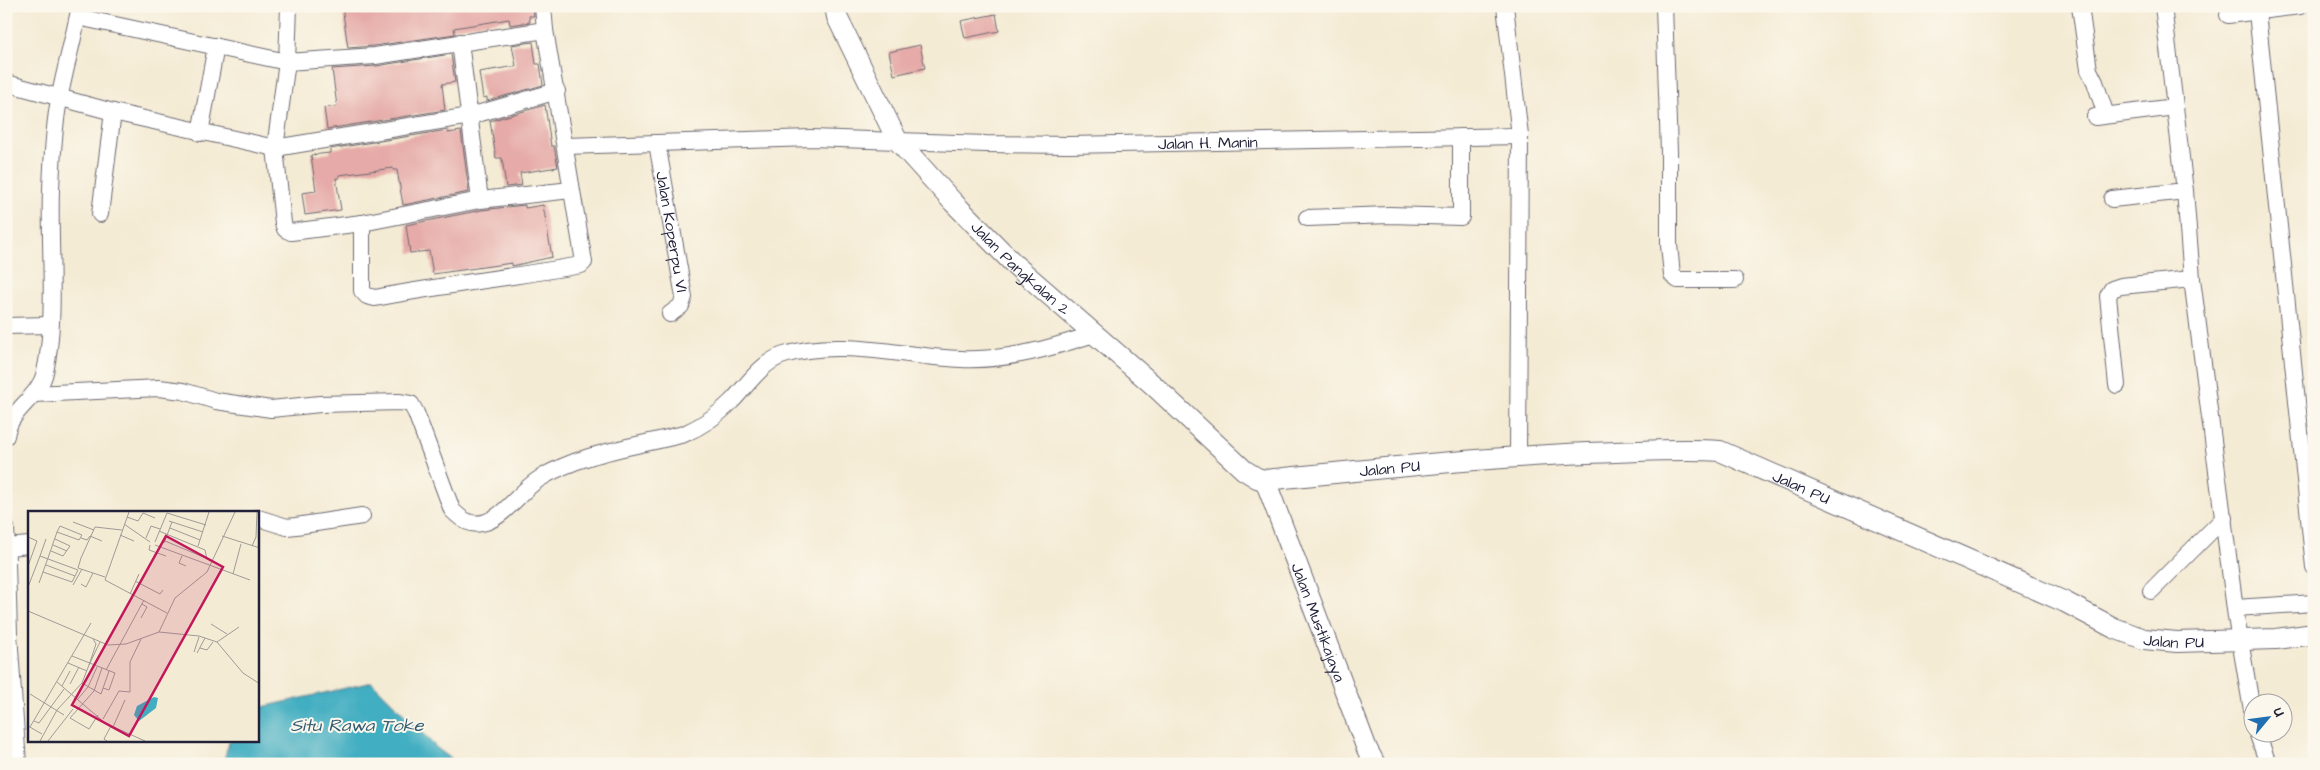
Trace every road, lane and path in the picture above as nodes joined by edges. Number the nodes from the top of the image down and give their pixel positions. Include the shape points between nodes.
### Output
1 (289, 6) edge
2 (543, 6) edge
3 (835, 6) edge
4 (1505, 6) edge
5 (1664, 6) edge
6 (2080, 6) edge
7 (2163, 6) edge
8 (2300, 6) edge
9 (79, 12) edge
10 (2257, 12) junction
11 (2228, 15) dead end
12 (545, 30) junction
13 (460, 42) junction
14 (216, 46) junction
15 (287, 62) junction
16 (6, 83) edge
17 (557, 91) junction
18 (59, 98) junction
19 (2175, 107) junction
20 (113, 112) junction
21 (470, 116) junction
22 (200, 133) junction
23 (1520, 136) junction
24 (1461, 137) junction
25 (897, 140) junction
26 (657, 143) junction
27 (566, 146) junction
28 (275, 148) junction
29 (571, 190) junction
30 (2185, 191) junction
31 (2112, 199) dead end
32 (480, 200) junction
33 (100, 214) dead end
34 (1306, 218) dead end
35 (362, 223) junction
36 (2192, 279) junction
37 (1734, 280) dead end
38 (670, 314) dead end
39 (50, 325) junction
40 (6, 326) edge
41 (1094, 334) junction
42 (2117, 385) dead end
43 (34, 394) junction
44 (6, 436) edge
45 (1518, 456) junction
46 (1265, 480) junction
47 (362, 516) dead end
48 (259, 518) edge
49 (2224, 518) junction
50 (6, 527) edge
51 (28, 545) edge
52 (8, 547) junction
53 (2314, 565) edge
54 (2151, 591) dead end
55 (2314, 603) edge
56 (2235, 608) junction
57 (8, 634) edge
58 (2314, 634) edge
59 (2242, 640) junction
60 (2249, 692) edge
61 (2260, 742) edge
62 (18, 764) edge
63 (1375, 764) edge
64 (2268, 764) edge

1 - 15 street
2 - 12 street
3 - 25 street, Jalan Pangkalan 2 via 837,17
4 - 23 street
5 - 37 street via 1672,275 1678,280
6 - 19 street via 2089,70 2095,82 2100,116
7 - 19 street
8 - 10 street
9 - 14 street
9 - 18 street
10 - 11 street
10 - 53 street
12 - 13 street
12 - 17 street
13 - 15 street via 375,56
13 - 21 street
14 - 15 street
14 - 22 street
15 - 28 street
16 - 18 street
17 - 21 street
17 - 27 street
18 - 20 street
18 - 39 street via 50,189
19 - 30 street
20 - 22 street
20 - 33 street
21 - 28 street
21 - 32 street
22 - 28 street
23 - 24 street, Jalan H. Manin
23 - 45 street
24 - 25 street, Jalan H. Manin via 1069,145
24 - 34 street via 1462,217
25 - 26 street, Jalan H. Manin via 811,138
25 - 41 street, Jalan Pangkalan 2 via 1015,266
26 - 27 street, Jalan H. Manin
26 - 38 street, Jalan Koperpu VI via 684,294 684,303
27 - 29 street
28 - 35 street via 285,229 291,232
29 - 32 street
29 - 35 street via 584,262 509,278 375,298 367,296 362,291
30 - 31 street
30 - 36 street
32 - 35 street
36 - 42 street via 2112,289 2108,296
36 - 49 street
39 - 40 street
39 - 43 street via 45,373
41 - 43 street via 1040,351 977,358 823,349 783,355 771,361 731,402 700,427 684,434 572,462 538,480 487,522 474,524 462,520 452,510 411,404 320,404 271,408 216,401 159,388
41 - 46 street, Jalan Pangkalan 2 via 1244,470
43 - 44 street via 11,419
45 - 46 street, Jalan PU
45 - 59 street, Jalan PU via 1688,449 1720,451 2144,639 2177,642
46 - 63 street, Jalan Mustikajaya
47 - 48 street via 287,527
49 - 54 street
49 - 56 street
50 - 52 street
51 - 52 street
52 - 57 street
55 - 56 street
56 - 59 street
57 - 62 street
58 - 59 street, Jalan PU
59 - 60 street
61 - 64 street

